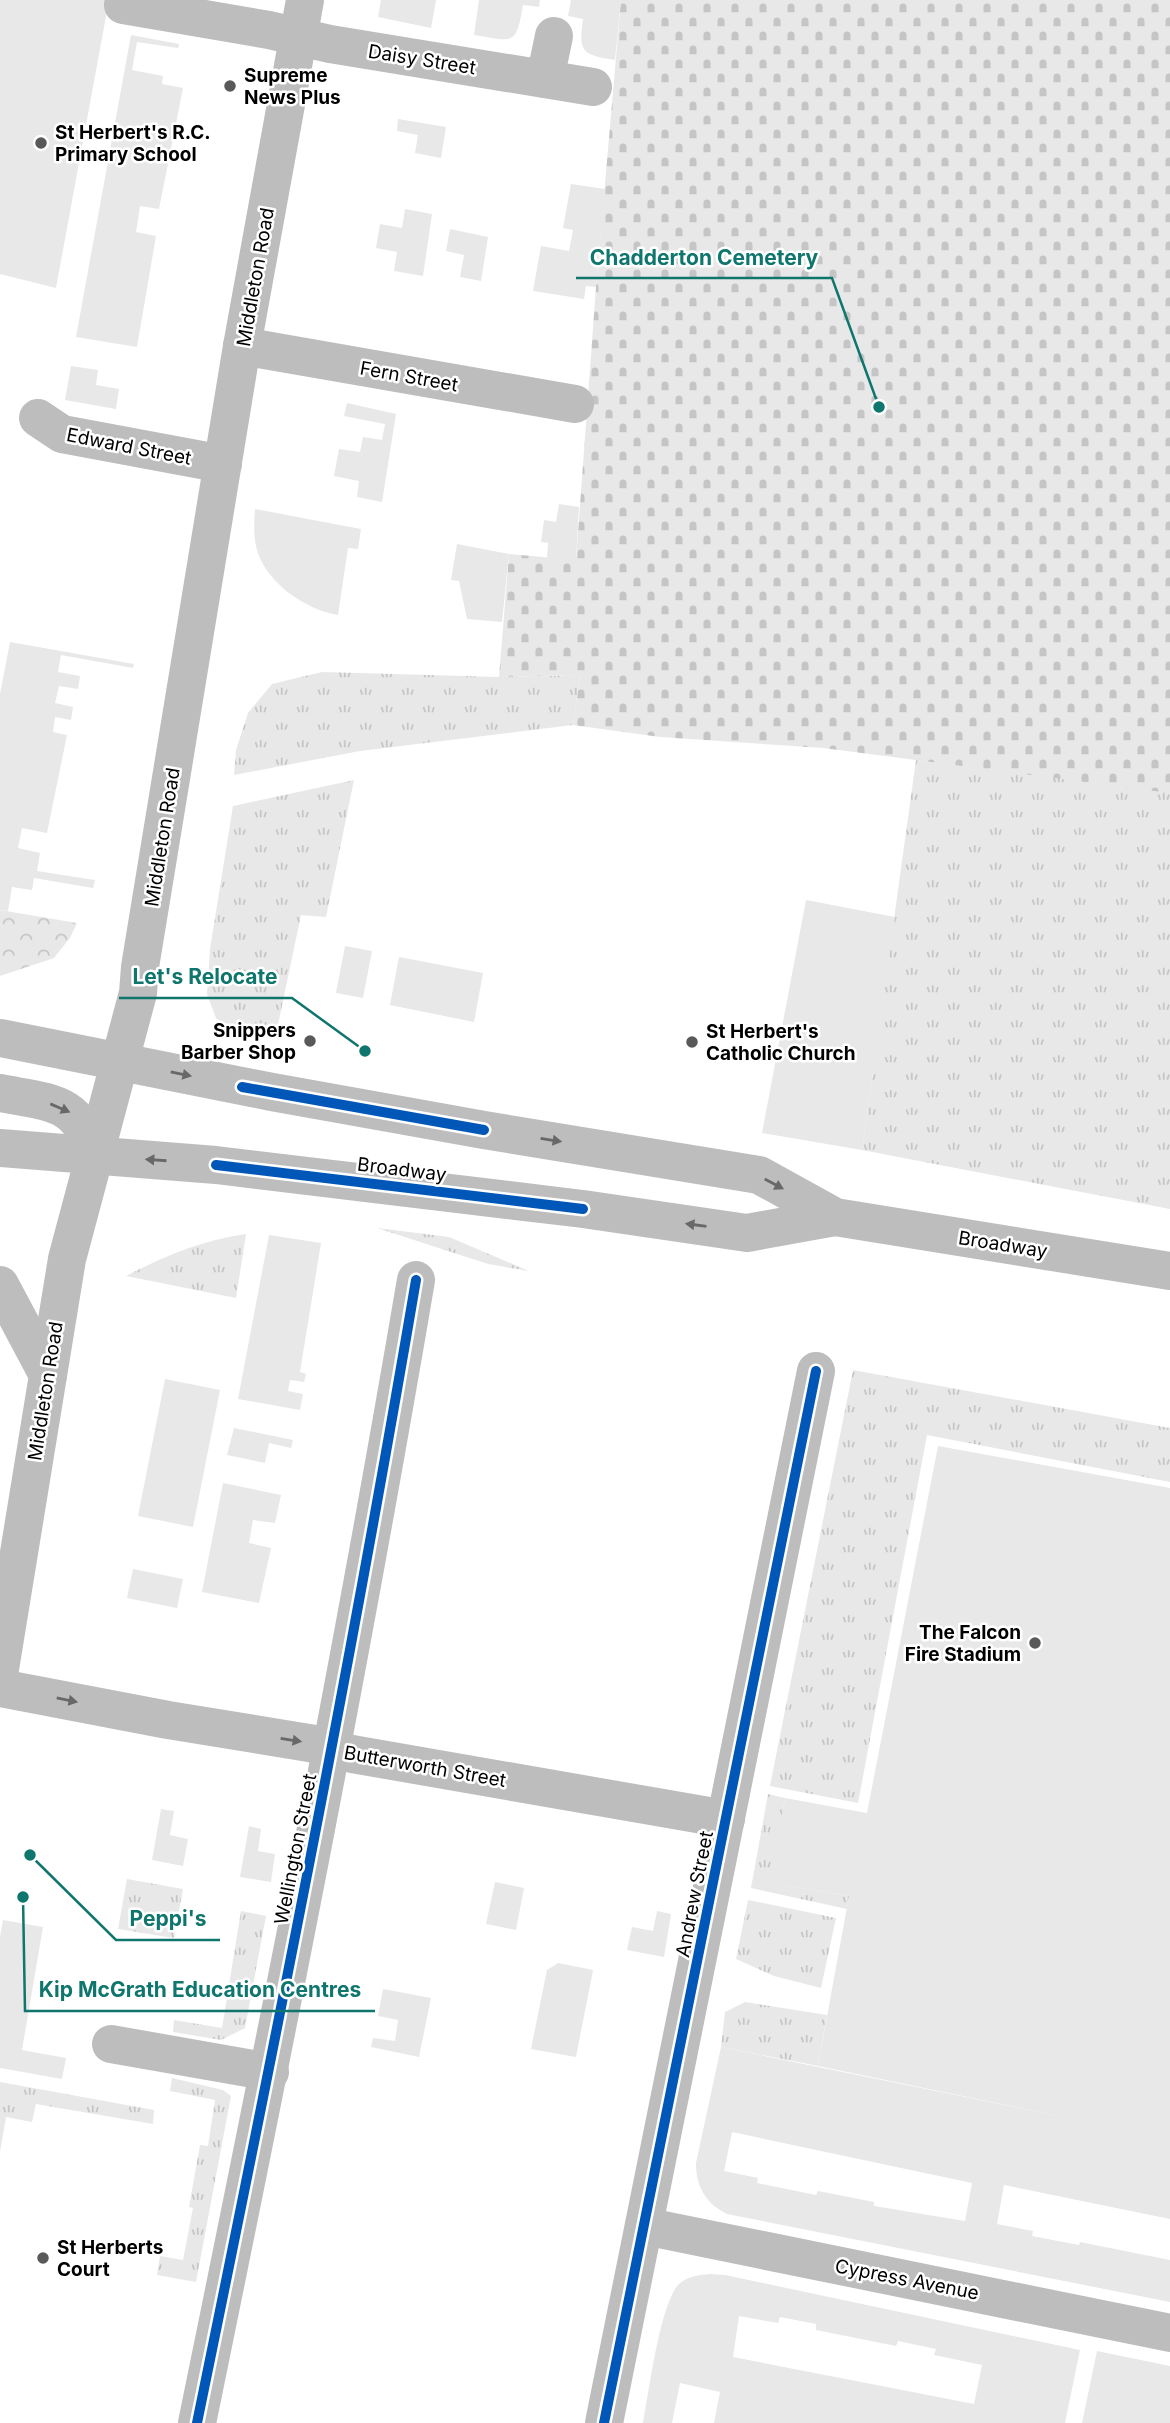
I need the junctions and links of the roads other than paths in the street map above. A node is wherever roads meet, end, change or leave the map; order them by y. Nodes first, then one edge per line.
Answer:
1 (305, 0) edge
2 (122, 5) dead end
3 (554, 36) dead end
4 (299, 37) junction
5 (545, 79) junction
6 (593, 87) dead end
7 (243, 346) junction
8 (575, 404) dead end
9 (38, 418) dead end
10 (223, 464) junction
11 (0, 1038) edge
12 (120, 1061) junction
13 (0, 1093) edge
14 (0, 1149) edge
15 (95, 1156) junction
16 (835, 1217) junction
17 (1170, 1272) edge
18 (416, 1280) dead end
19 (0, 1285) edge
20 (816, 1371) dead end
21 (48, 1375) junction
22 (0, 1669) edge
23 (0, 1688) edge
24 (332, 1750) junction
25 (726, 1819) junction
26 (111, 2044) dead end
27 (270, 2072) junction
28 (644, 2226) junction
29 (1170, 2333) edge
30 (197, 2423) edge
31 (604, 2423) edge

1 - 4 main road, Middleton Road
2 - 4 main road, Daisy Street
3 - 5 main road
4 - 5 main road, Daisy Street
4 - 7 main road, Middleton Road
5 - 6 main road, Daisy Street
7 - 8 main road, Fern Street
7 - 10 main road, Middleton Road
9 - 10 main road, Edward Street
10 - 12 main road, Middleton Road
11 - 12 main road, Broadway
12 - 15 main road, Middleton Road
12 -> 16 main road, Broadway
13 -> 15 main road
14 - 15 main road, Broadway
16 -> 15 main road, Broadway
15 - 21 main road, Middleton Road
16 - 17 main road, Broadway
18 - 24 main road, Wellington Street
19 - 21 main road
20 - 25 main road, Andrew Street
21 - 22 main road, Middleton Road
23 -> 24 main road, Butterworth Street
24 - 25 main road, Butterworth Street
24 - 27 main road, Wellington Street
25 - 28 main road, Andrew Street
26 - 27 main road
27 - 30 main road, Wellington Street
28 - 29 main road, Cypress Avenue
28 - 31 main road, Andrew Street

